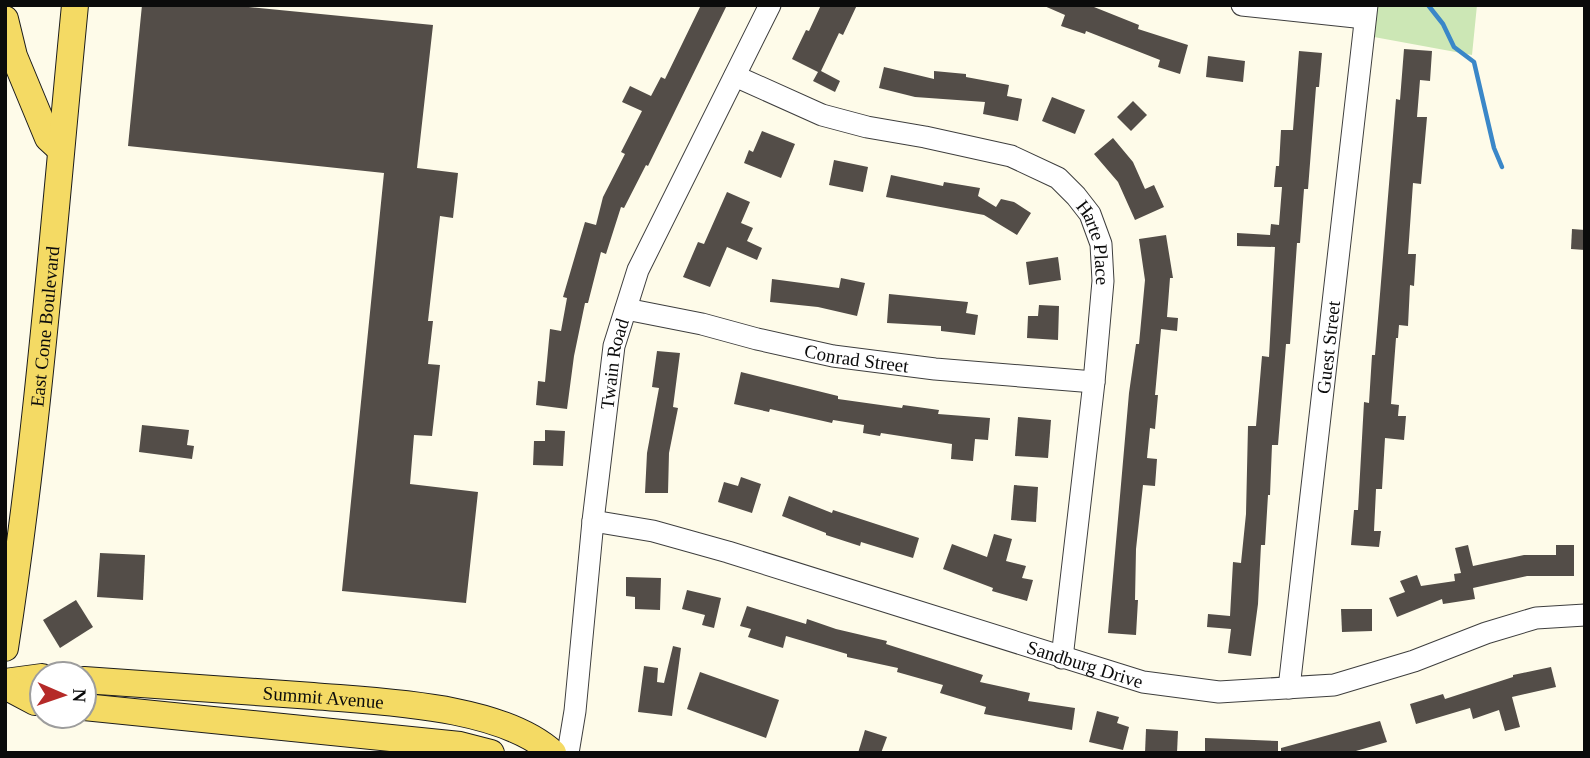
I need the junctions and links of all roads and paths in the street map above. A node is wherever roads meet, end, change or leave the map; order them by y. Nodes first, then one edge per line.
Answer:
1 (75, 5) edge
2 (770, 5) edge
3 (1242, 5) edge
4 (1366, 12) edge
5 (5, 19) edge
6 (734, 76) junction
7 (61, 150) junction
8 (626, 309) junction
9 (1094, 382) junction
10 (593, 522) junction
11 (1585, 615) edge
12 (5, 648) edge
13 (1062, 658) junction
14 (28, 680) edge
15 (98, 681) edge
16 (5, 684) edge
17 (1289, 688) junction
18 (28, 698) edge
19 (98, 708) edge
20 (491, 753) edge
21 (553, 753) edge
22 (568, 753) edge

1 - 7 main road, East Cone Boulevard
2 - 6 street, Twain Road
3 - 4 street
4 - 17 street, Guest Street
5 - 7 main road
6 - 8 street, Twain Road
6 - 9 street, Harte Place
7 - 12 main road, East Cone Boulevard
8 - 9 street, Conrad Street
8 - 10 street, Twain Road
9 - 13 street, Harte Place
10 - 13 street, Sandburg Drive
10 - 22 street, Twain Road
11 - 17 street, Sandburg Drive
13 - 17 street, Sandburg Drive
14 - 16 main road
15 - 21 main road, Summit Avenue
16 - 18 main road
19 - 20 main road, Summit Avenue

